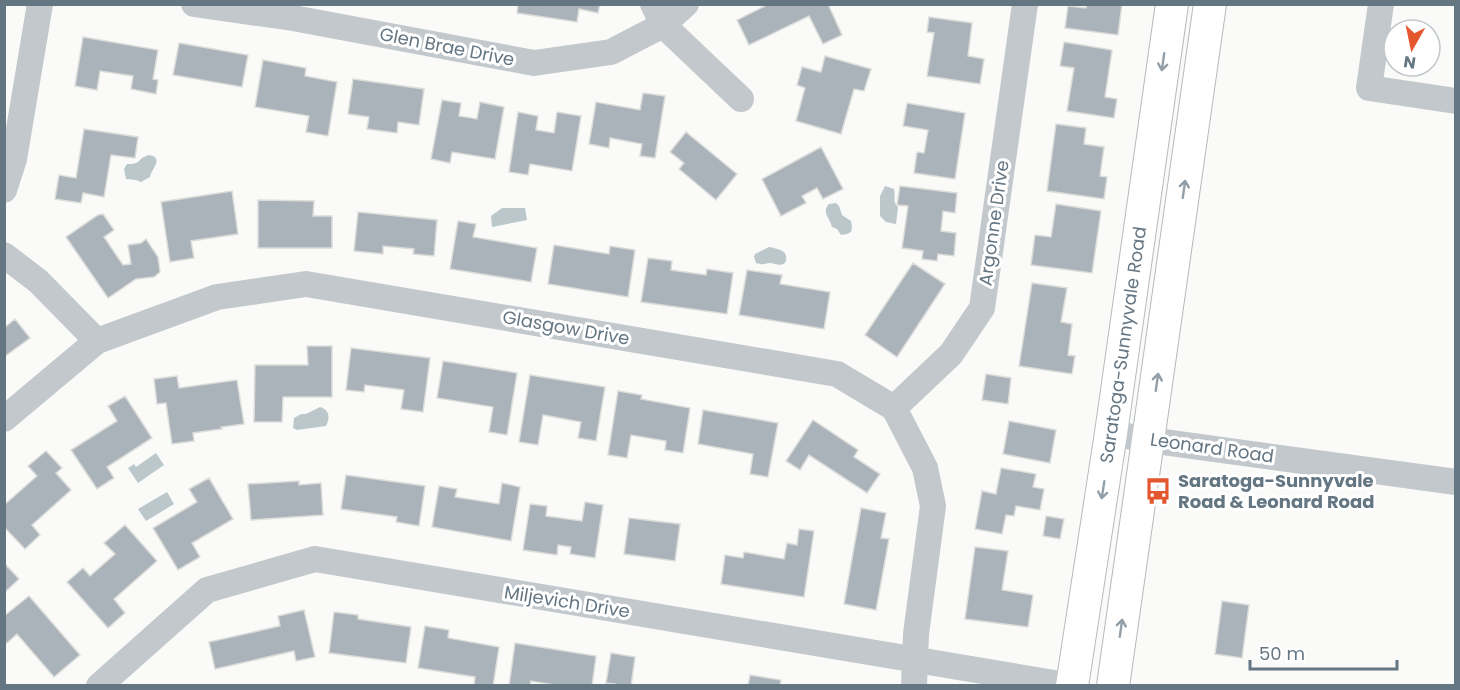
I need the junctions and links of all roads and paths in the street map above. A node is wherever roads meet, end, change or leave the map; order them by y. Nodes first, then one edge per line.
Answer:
1 (40, 4) edge
2 (194, 4) edge
3 (686, 4) edge
4 (1025, 4) edge
5 (1172, 4) edge
6 (1210, 4) edge
7 (1381, 4) edge
8 (294, 11) edge
9 (658, 15) edge
10 (741, 99) dead end
11 (1455, 101) edge
12 (4, 190) edge
13 (4, 255) edge
14 (97, 341) junction
15 (894, 408) junction
16 (4, 419) edge
17 (1111, 432) junction
18 (1149, 440) junction
19 (1455, 482) edge
20 (916, 660) junction
21 (99, 686) edge
22 (914, 686) edge
23 (1072, 686) edge
24 (1113, 686) edge

1 - 12 street
2 - 8 street, Glen Brae Drive
3 - 9 street, Glen Brae Drive
4 - 15 street, Argonne Drive
5 -> 17 main road, Saratoga-Sunnyvale Road
18 -> 6 main road
7 - 11 street
8 - 9 street, Glen Brae Drive
9 - 10 street
13 - 14 street
14 - 15 street, Glasgow Drive
14 - 16 street, Glasgow Drive
15 - 20 street
17 - 18 street, Leonard Road
17 -> 23 main road, Saratoga-Sunnyvale Road
18 - 19 street, Leonard Road
24 -> 18 main road
20 - 21 street, Miljevich Drive
20 - 22 street
20 - 23 street, Miljevich Drive

